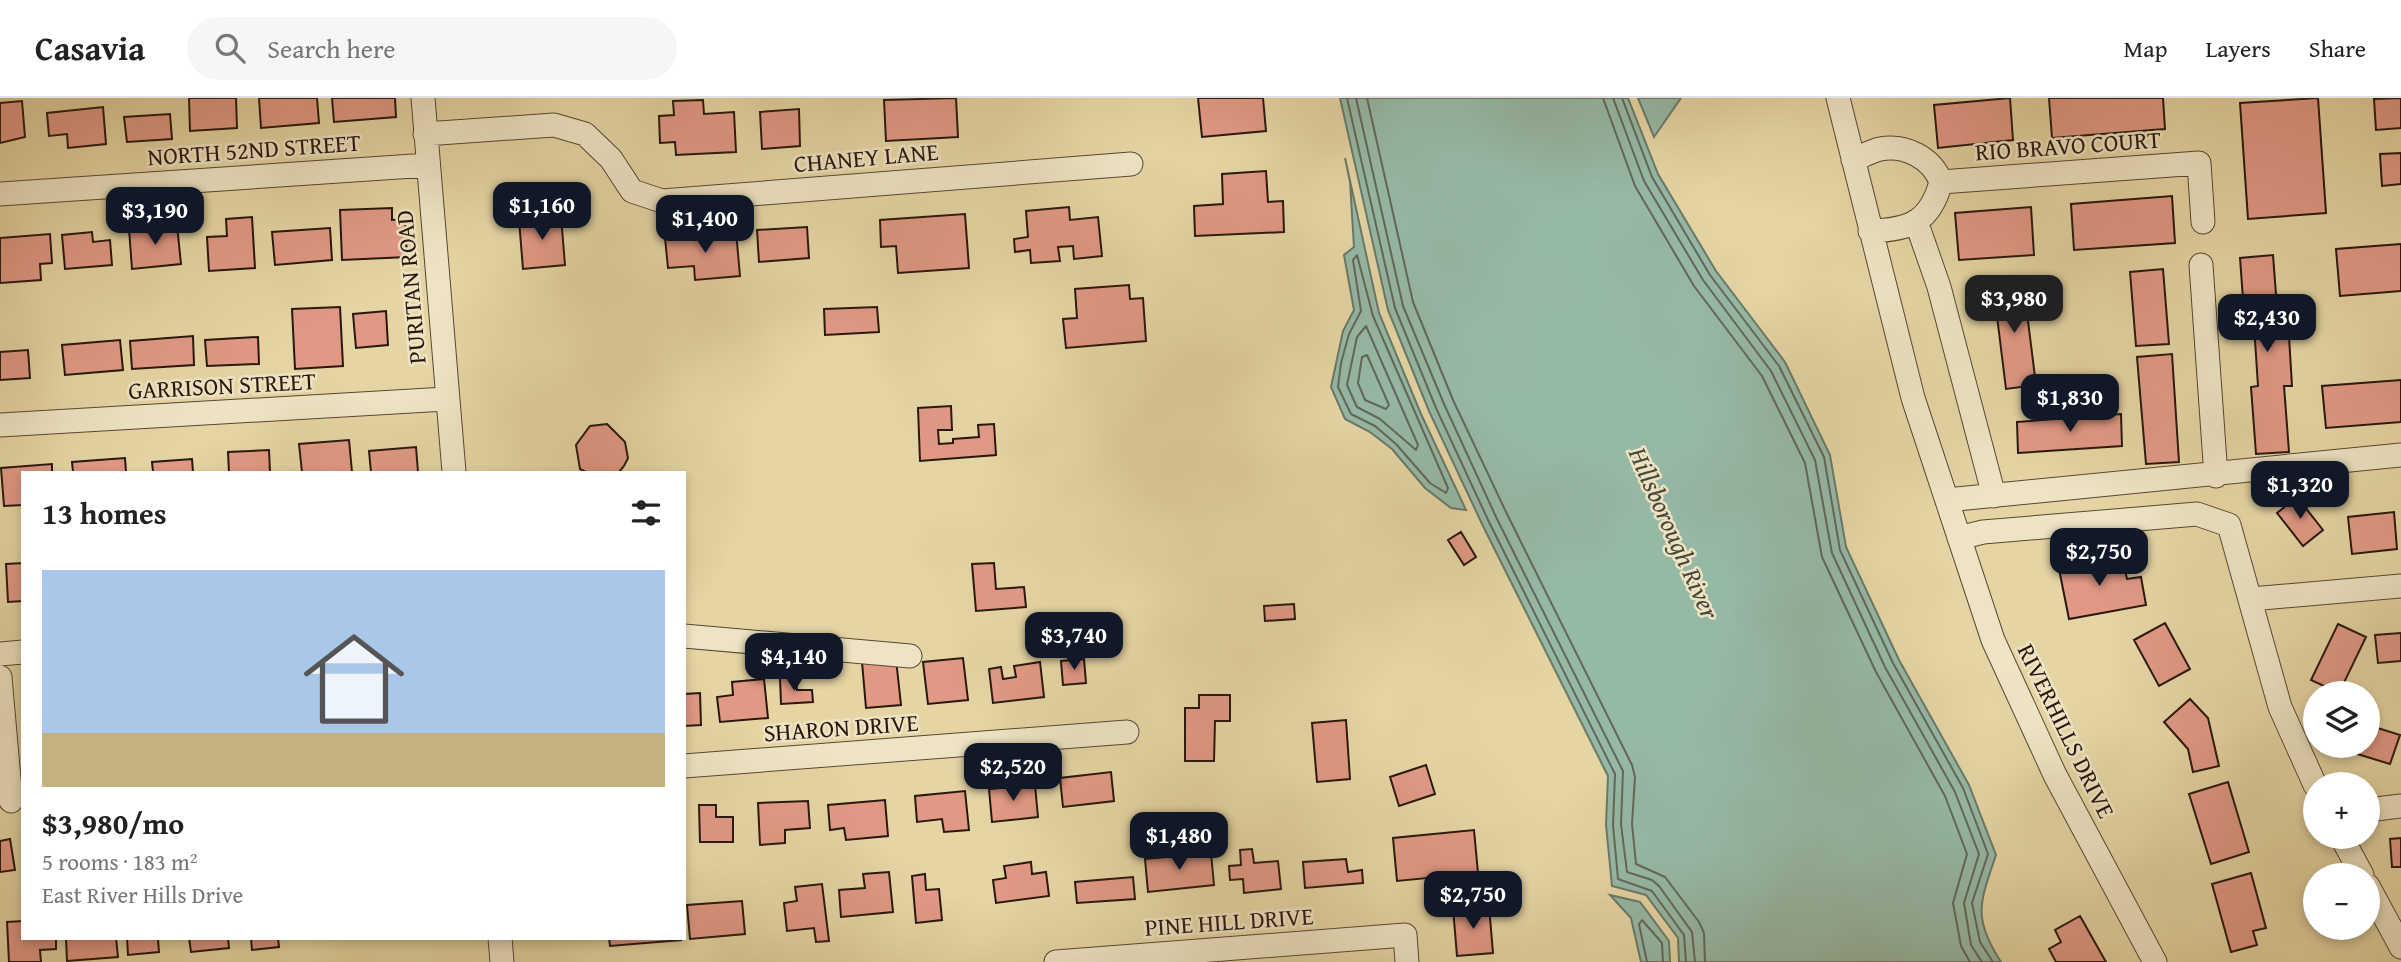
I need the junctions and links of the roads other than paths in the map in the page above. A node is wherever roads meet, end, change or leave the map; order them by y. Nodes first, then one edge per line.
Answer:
1 (423, 98) edge
2 (1838, 98) edge
3 (425, 134) junction
4 (1853, 160) junction
5 (1131, 164) dead end
6 (428, 165) junction
7 (1941, 182) junction
8 (0, 194) edge
9 (1916, 221) junction
10 (2203, 222) dead end
11 (1870, 231) junction
12 (2200, 265) dead end
13 (446, 399) junction
14 (0, 425) edge
15 (2401, 455) edge
16 (454, 471) edge
17 (2216, 476) junction
18 (1994, 496) junction
19 (1949, 507) junction
20 (1959, 538) junction
21 (2401, 586) edge
22 (2251, 599) junction
23 (686, 636) edge
24 (21, 652) edge
25 (0, 654) edge
26 (910, 656) dead end
27 (0, 677) edge
28 (1128, 732) dead end
29 (686, 766) edge
30 (2309, 772) edge
31 (11, 801) dead end
32 (2401, 806) edge
33 (2380, 809) edge
34 (2380, 908) edge
35 (500, 940) edge
36 (2401, 947) edge
37 (502, 962) edge
38 (1056, 962) edge
39 (1407, 962) edge
40 (2154, 962) edge

1 - 3 street, PURITAN ROAD
2 - 4 street
3 - 5 street, CHANEY LANE
3 - 6 street, PURITAN ROAD
4 - 7 street
4 - 11 street
6 - 8 street, NORTH 52ND STREET
6 - 13 street, PURITAN ROAD
7 - 9 street
7 - 10 street, RIO BRAVO COURT
9 - 11 street
9 - 18 street
11 - 19 street, RIVERHILLS DRIVE
12 - 17 street
13 - 14 street, GARRISON STREET
13 - 16 street, PURITAN ROAD
15 - 17 street
17 - 18 street
18 - 19 street
19 - 20 street, RIVERHILLS DRIVE
20 - 22 street
20 - 40 street, RIVERHILLS DRIVE
21 - 22 street
22 - 30 street
23 - 26 street
24 - 25 street
27 - 31 street
28 - 29 street, SHARON DRIVE
32 - 33 street
34 - 36 street
35 - 37 street
38 - 39 street, PINE HILL DRIVE

